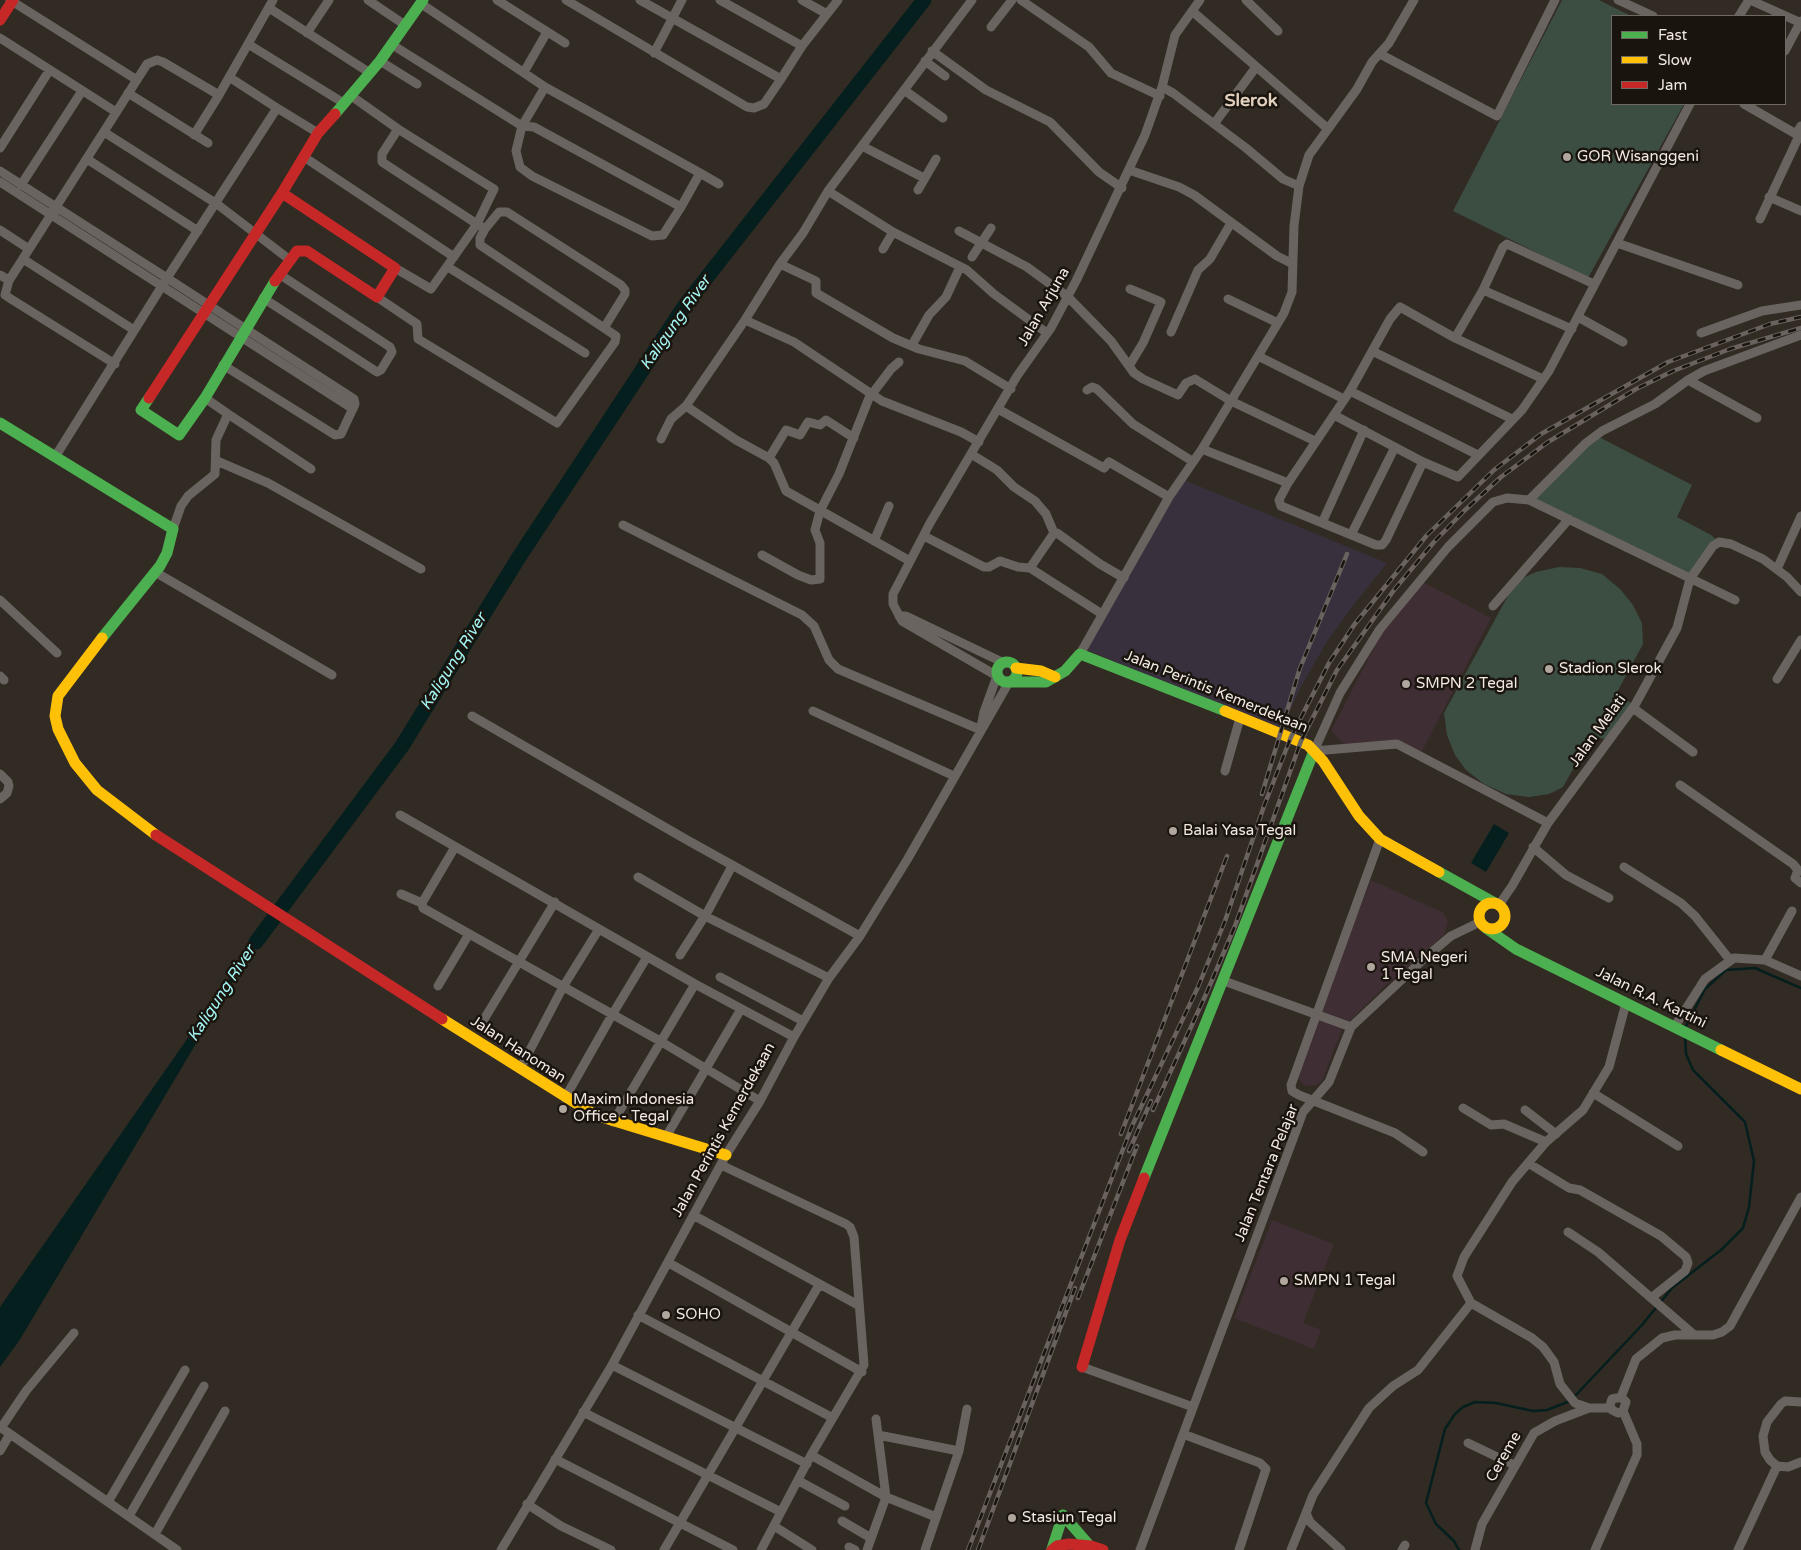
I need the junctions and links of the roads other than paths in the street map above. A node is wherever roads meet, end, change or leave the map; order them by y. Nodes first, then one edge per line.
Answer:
1 (12, 0) edge
2 (329, 0) edge
3 (368, 0) edge
4 (498, 0) edge
5 (566, 0) edge
6 (640, 0) edge
7 (682, 0) edge
8 (720, 0) edge
9 (802, 0) edge
10 (838, 0) edge
11 (972, 0) edge
12 (1012, 0) edge
13 (1021, 0) edge
14 (1200, 0) edge
15 (1246, 0) edge
16 (1414, 0) edge
17 (1555, 0) edge
18 (1618, 0) edge
19 (1750, 0) edge
20 (421, 2) edge
21 (271, 4) edge
22 (580, 4) edge
23 (1192, 11) junction
24 (827, 14) junction
25 (1651, 15) edge
26 (1740, 15) edge
27 (1785, 15) edge
28 (1786, 16) edge
29 (672, 19) junction
30 (0, 20) edge
31 (1801, 22) edge
32 (405, 25) junction
33 (991, 27) dead end
34 (1278, 30) dead end
35 (548, 32) junction
36 (307, 33) junction
37 (0, 38) edge
38 (566, 43) dead end
39 (248, 44) junction
40 (391, 44) junction
41 (802, 46) junction
42 (1786, 49) edge
43 (932, 51) junction
44 (654, 53) junction
45 (1380, 54) junction
46 (380, 61) junction
47 (925, 61) junction
48 (1256, 67) junction
49 (49, 71) junction
50 (524, 72) junction
51 (370, 73) junction
52 (945, 76) dead end
53 (229, 77) junction
54 (781, 79) junction
55 (137, 80) junction
56 (417, 84) dead end
57 (545, 87) junction
58 (904, 90) junction
59 (82, 91) junction
60 (1161, 92) junction
61 (128, 93) junction
62 (219, 95) junction
63 (346, 99) junction
64 (1689, 105) edge
65 (1755, 106) edge
66 (277, 108) junction
67 (116, 112) junction
68 (942, 118) dead end
69 (1214, 124) junction
70 (522, 126) junction
71 (1327, 128) junction
72 (398, 129) junction
73 (104, 132) junction
74 (318, 133) junction
75 (1799, 133) edge
76 (194, 135) junction
77 (208, 144) dead end
78 (862, 146) junction
79 (0, 148) edge
80 (304, 157) junction
81 (87, 159) junction
82 (936, 159) dead end
83 (0, 170) edge
84 (1129, 170) junction
85 (700, 173) junction
86 (924, 178) junction
87 (0, 182) edge
88 (22, 184) junction
89 (719, 184) dead end
90 (1299, 186) junction
91 (1122, 188) junction
92 (828, 190) junction
93 (918, 190) dead end
94 (282, 193) junction
95 (1769, 197) junction
96 (217, 204) junction
97 (681, 207) junction
98 (55, 211) junction
99 (1801, 211) edge
100 (1760, 219) dead end
101 (1231, 223) junction
102 (481, 227) junction
103 (992, 228) dead end
104 (0, 230) edge
105 (198, 231) junction
106 (959, 231) dead end
107 (893, 232) junction
108 (255, 234) junction
109 (981, 242) junction
110 (1617, 243) junction
111 (29, 249) junction
112 (883, 249) dead end
113 (133, 255) junction
114 (454, 257) junction
115 (972, 257) dead end
116 (23, 259) junction
117 (290, 260) junction
118 (128, 264) junction
119 (780, 264) junction
120 (1293, 264) junction
121 (448, 267) junction
122 (960, 267) junction
123 (395, 268) junction
124 (279, 274) junction
125 (0, 275) edge
126 (167, 278) junction
127 (9, 280) junction
128 (1594, 284) junction
129 (1738, 285) dead end
130 (162, 287) junction
131 (1130, 289) dead end
132 (1483, 290) junction
133 (376, 297) junction
134 (1068, 297) junction
135 (262, 298) junction
136 (1228, 299) dead end
137 (1801, 305) edge
138 (207, 311) junction
139 (1578, 317) junction
140 (745, 320) junction
141 (1278, 323) junction
142 (604, 328) junction
143 (134, 330) junction
144 (1572, 330) junction
145 (1047, 332) junction
146 (1171, 332) dead end
147 (1701, 333) dead end
148 (242, 334) junction
149 (1801, 335) edge
150 (1455, 338) junction
151 (1623, 342) dead end
152 (912, 346) junction
153 (1372, 351) junction
154 (585, 353) dead end
155 (1258, 356) junction
156 (899, 362) dead end
157 (115, 364) junction
158 (223, 365) junction
159 (1129, 366) junction
160 (1543, 379) junction
161 (1688, 380) junction
162 (1011, 389) junction
163 (1087, 390) dead end
164 (1350, 391) junction
165 (872, 394) junction
166 (205, 398) junction
167 (1344, 399) junction
168 (1231, 401) junction
169 (686, 406) junction
170 (998, 409) junction
171 (228, 414) junction
172 (1334, 414) junction
173 (1757, 418) dead end
174 (1512, 419) junction
175 (0, 423) edge
176 (1364, 430) junction
177 (854, 438) junction
178 (661, 439) dead end
179 (1315, 441) junction
180 (979, 442) junction
181 (1395, 447) junction
182 (1202, 449) junction
183 (971, 454) junction
184 (55, 456) junction
185 (1478, 456) junction
186 (769, 458) junction
187 (217, 461) junction
188 (1192, 461) junction
189 (1423, 462) junction
190 (311, 469) dead end
191 (1288, 483) junction
192 (1169, 497) junction
193 (1529, 500) junction
194 (889, 506) dead end
195 (820, 511) junction
196 (1801, 516) edge
197 (1569, 519) junction
198 (1322, 523) junction
199 (623, 525) dead end
200 (173, 529) junction
201 (1054, 533) junction
202 (1351, 535) junction
203 (924, 536) junction
204 (874, 541) junction
205 (762, 555) dead end
206 (910, 561) junction
207 (421, 568) dead end
208 (1030, 568) junction
209 (1777, 569) junction
210 (155, 572) junction
211 (1124, 578) junction
212 (1690, 579) junction
213 (1801, 592) edge
214 (0, 600) edge
215 (1735, 600) dead end
216 (1493, 606) dead end
217 (1102, 614) junction
218 (900, 616) junction
219 (1801, 640) edge
220 (56, 653) dead end
221 (1080, 654) junction
222 (1004, 663) junction
223 (1016, 668) junction
224 (332, 675) dead end
225 (998, 676) junction
226 (1055, 677) junction
227 (1777, 679) dead end
228 (1009, 682) junction
229 (1633, 708) junction
230 (813, 711) dead end
231 (472, 716) dead end
232 (1240, 718) junction
233 (981, 730) junction
234 (1314, 751) junction
235 (1693, 752) dead end
236 (1225, 770) dead end
237 (0, 774) edge
238 (954, 776) junction
239 (1680, 785) dead end
240 (0, 799) edge
241 (400, 815) dead end
242 (1548, 823) junction
243 (1380, 839) junction
244 (455, 847) junction
245 (1533, 848) junction
246 (732, 866) junction
247 (1624, 867) dead end
248 (638, 877) dead end
249 (1801, 882) edge
250 (1464, 884) junction
251 (401, 894) dead end
252 (1609, 898) dead end
253 (555, 902) junction
254 (422, 903) junction
255 (1497, 904) junction
256 (1792, 911) dead end
257 (705, 916) junction
258 (1504, 920) junction
259 (1482, 923) junction
260 (599, 929) junction
261 (469, 934) junction
262 (860, 936) junction
263 (1516, 948) junction
264 (680, 955) dead end
265 (647, 957) junction
266 (1730, 960) junction
267 (1765, 960) junction
268 (519, 962) junction
269 (1801, 976) edge
270 (720, 977) dead end
271 (829, 978) junction
272 (1224, 981) junction
273 (695, 984) junction
274 (438, 986) dead end
275 (563, 987) junction
276 (1626, 1003) junction
277 (741, 1009) junction
278 (1316, 1013) junction
279 (612, 1015) junction
280 (483, 1021) dead end
281 (803, 1021) junction
282 (1676, 1027) junction
283 (1351, 1028) junction
284 (794, 1037) junction
285 (660, 1041) junction
286 (520, 1069) junction
287 (705, 1069) junction
288 (1801, 1088) edge
289 (1593, 1093) junction
290 (566, 1098) junction
291 (1312, 1100) junction
292 (760, 1101) junction
293 (1464, 1108) dead end
294 (1525, 1110) dead end
295 (613, 1122) junction
296 (1556, 1134) junction
297 (667, 1135) junction
298 (1546, 1142) junction
299 (1678, 1146) dead end
300 (1423, 1152) dead end
301 (723, 1160) junction
302 (1528, 1163) junction
303 (1801, 1197) edge
304 (694, 1215) junction
305 (1568, 1232) dead end
306 (669, 1262) junction
307 (819, 1284) junction
308 (1654, 1300) junction
309 (1471, 1303) junction
310 (858, 1305) junction
311 (638, 1315) junction
312 (74, 1333) dead end
313 (790, 1333) junction
314 (1693, 1334) junction
315 (612, 1365) junction
316 (1082, 1367) joint
317 (185, 1370) dead end
318 (862, 1372) junction
319 (761, 1381) junction
320 (204, 1386) dead end
321 (1621, 1397) junction
322 (1801, 1402) edge
323 (1193, 1407) junction
324 (1589, 1408) junction
325 (1611, 1408) junction
326 (967, 1409) dead end
327 (225, 1411) dead end
328 (1624, 1411) junction
329 (583, 1412) junction
330 (833, 1418) junction
331 (876, 1419) dead end
332 (0, 1427) edge
333 (735, 1428) junction
334 (10, 1434) junction
335 (878, 1434) junction
336 (1183, 1434) junction
337 (1468, 1443) dead end
338 (0, 1451) edge
339 (959, 1451) junction
340 (811, 1455) junction
341 (555, 1459) junction
342 (1801, 1462) edge
343 (807, 1464) junction
344 (1514, 1465) junction
345 (1777, 1466) junction
346 (708, 1475) junction
347 (799, 1481) junction
348 (886, 1496) junction
349 (108, 1502) junction
350 (528, 1504) junction
351 (845, 1506) dead end
352 (781, 1512) junction
353 (1306, 1513) junction
354 (129, 1516) junction
355 (936, 1517) junction
356 (842, 1521) dead end
357 (680, 1523) junction
358 (774, 1526) junction
359 (155, 1534) junction
360 (871, 1538) junction
361 (165, 1546) edge
362 (1091, 1546) junction
363 (178, 1550) edge
364 (501, 1550) edge
365 (611, 1550) edge
366 (664, 1550) edge
367 (733, 1550) edge
368 (761, 1550) edge
369 (812, 1550) edge
370 (867, 1550) edge
371 (925, 1550) edge
372 (1052, 1550) edge
373 (1103, 1550) edge
374 (1140, 1550) edge
375 (1239, 1550) edge
376 (1291, 1550) edge
377 (1341, 1550) edge
378 (1475, 1550) edge
379 (1595, 1550) edge
380 (1738, 1550) edge

1 - 30 street
1 - 55 street
2 - 36 street
3 - 32 street
4 - 35 street
5 - 22 street
6 - 29 street
7 - 29 street
8 - 41 street
9 - 24 street
10 - 24 street
11 - 43 street
12 - 33 street
13 - 60 street
14 - 23 street, Jalan Arjuna
15 - 34 street
16 - 45 street
17 - 45 street
18 - 25 street
19 - 26 street
19 - 27 street
20 - 32 street
20 - 50 street
21 - 36 street
21 - 39 street
22 - 44 street
23 - 48 street
23 - 60 street, Jalan Arjuna
24 - 41 street
28 - 31 street
29 - 44 street
29 - 54 street
31 - 42 street
32 - 40 street
35 - 38 street
35 - 50 street
36 - 51 street
37 - 49 street
39 - 53 street
39 - 63 street
40 - 46 street
40 - 70 street
41 - 54 street
43 - 47 street
43 - 91 street
44 - 54 street
45 - 71 street
46 - 51 street
46 - 56 street
47 - 52 street
47 - 58 street
48 - 69 street
48 - 71 street
49 - 59 street
49 - 79 street
50 - 57 street
51 - 63 street
53 - 62 street
53 - 66 street
55 - 61 street
55 - 62 street
57 - 70 street
57 - 85 street
58 - 68 street
58 - 78 street
59 - 67 street
59 - 88 street
60 - 69 street
60 - 84 street, Jalan Arjuna
61 - 67 street
61 - 76 street
62 - 76 street
63 - 72 street
63 - 74 street
64 - 110 street
65 - 75 street
66 - 74 street
66 - 96 street
67 - 73 street
69 - 90 street
70 - 97 street
70 - 97 street
71 - 90 street
72 - 102 street
72 - 102 street
73 - 81 street
73 - 96 street
74 - 80 street
75 - 95 street
76 - 77 street
78 - 86 street
78 - 92 street
80 - 94 street
80 - 114 street
81 - 98 street
81 - 105 street
82 - 86 street
83 - 88 street
84 - 91 street, Jalan Arjuna
84 - 101 street
85 - 89 street
85 - 97 street
86 - 93 street
87 - 98 street
88 - 98 street
90 - 120 street
91 - 134 street, Jalan Arjuna
92 - 107 street
92 - 119 street
94 - 108 street
94 - 123 street
95 - 99 street
95 - 100 street
96 - 105 street
96 - 108 street
98 - 111 street
98 - 113 street
98 - 118 street
101 - 120 street
101 - 146 street
102 - 114 street
102 - 142 street
102 - 142 street
103 - 109 street
104 - 111 street
105 - 126 street
106 - 109 street
107 - 112 street
107 - 122 street
108 - 117 street
108 - 138 street
109 - 115 street
109 - 134 street
110 - 128 street
110 - 129 street
111 - 116 street
113 - 118 street
113 - 126 street
114 - 121 street
116 - 127 street
116 - 143 street
117 - 124 street
117 - 133 street
118 - 130 street
119 - 140 street
119 - 152 street
120 - 141 street
121 - 123 street
121 - 154 street
122 - 145 street
122 - 152 street
123 - 133 street
124 - 135 street
124 - 135 street
125 - 127 street
126 - 130 street
126 - 138 street
127 - 157 street
128 - 132 street
128 - 139 street
130 - 138 street
130 - 143 street
131 - 159 street
132 - 144 street
132 - 150 street
133 - 142 street
134 - 145 street, Jalan Arjuna
134 - 159 street
135 - 148 street
136 - 141 street
137 - 147 street
138 - 148 street
138 - 166 street
139 - 144 street
139 - 151 street
140 - 165 street
140 - 169 street
141 - 155 street
143 - 157 street
144 - 160 street
145 - 162 street, Jalan Arjuna
148 - 158 street
148 - 158 street
149 - 161 street
150 - 153 street
150 - 160 street
152 - 162 street
153 - 164 street
153 - 174 street
155 - 167 street
155 - 168 street
156 - 165 street
157 - 184 street
158 - 166 street
159 - 168 street
160 - 174 street
161 - 173 street
161 - 193 street
162 - 170 street, Jalan Arjuna
163 - 188 street
164 - 167 street
164 - 185 street
165 - 177 street
165 - 180 street
166 - 171 street
167 - 172 street
168 - 179 street
168 - 182 street
169 - 178 street
169 - 186 street
170 - 180 street, Jalan Arjuna
170 - 192 street
171 - 187 street
171 - 190 street
172 - 176 street
172 - 179 street
174 - 185 street
175 - 184 street
176 - 181 street
176 - 198 street
177 - 186 street
177 - 195 street
179 - 191 street
180 - 183 street, Jalan Arjuna
181 - 189 street
181 - 202 street
182 - 188 street
182 - 191 street
183 - 201 street
183 - 203 street, Jalan Arjuna
184 - 200 street
185 - 189 street
186 - 195 street
187 - 200 street
187 - 207 street
188 - 192 street
189 - 202 street
191 - 198 street
192 - 211 street
193 - 197 street
193 - 234 street
194 - 204 street
195 - 204 street
195 - 205 street
196 - 209 street
197 - 212 street
197 - 216 street
198 - 202 street
199 - 233 street
200 - 210 street, Jalan Hanoman
201 - 208 street
201 - 211 street
203 - 206 street, Jalan Arjuna
203 - 208 street
204 - 206 street
206 - 218 street, Jalan Arjuna
208 - 217 street
209 - 212 street, Jalan Melati
209 - 213 street
210 - 224 street
210 - 286 street, Jalan Hanoman
211 - 217 street
212 - 215 street
212 - 229 street, Jalan Melati
214 - 220 street
217 - 221 street
218 - 222 street
218 - 225 street
219 - 227 street
221 - 226 street
221 - 232 street, Jalan Perintis Kemerdekaan
222 - 223 street
222 - 225 street, Jalan Perintis Kemerdekaan
223 - 226 street
223 - 228 street, Jalan Perintis Kemerdekaan
225 - 228 street
225 - 233 street, Jalan Perintis Kemerdekaan
226 - 228 street
228 - 233 street, Jalan Perintis Kemerdekaan
229 - 235 street
229 - 242 street, Jalan Melati
230 - 238 street
231 - 246 street
232 - 234 street, Jalan Perintis Kemerdekaan
232 - 236 street
233 - 238 street, Jalan Perintis Kemerdekaan
234 - 242 street
234 - 243 street, Jalan Perintis Kemerdekaan
234 - 272 street
237 - 240 street
238 - 262 street, Jalan Perintis Kemerdekaan
239 - 249 street
241 - 244 street
242 - 245 street, Jalan Melati
243 - 250 street, Jalan Perintis Kemerdekaan
243 - 278 street
244 - 253 street
244 - 254 street
245 - 252 street
245 - 255 street, Jalan Melati
246 - 257 street
246 - 262 street
247 - 266 street
248 - 257 street
250 - 255 street, Jalan Perintis Kemerdekaan
250 - 259 street
251 - 254 street
253 - 260 street
253 - 268 street
254 - 261 street
255 - 258 street
255 - 259 street
256 - 267 street
257 - 264 street
257 - 271 street
258 - 259 street
258 - 263 street
259 - 263 street, Jalan R.A. Kartini
259 - 283 street, Jalan Tentara Pelajar
260 - 265 street
260 - 275 street
261 - 268 street
261 - 274 street
262 - 271 street, Jalan Perintis Kemerdekaan
263 - 276 street, Jalan R.A. Kartini
265 - 273 street
265 - 279 street
266 - 267 street
266 - 282 street
267 - 269 street
268 - 275 street
268 - 280 street
270 - 281 street
271 - 281 street, Jalan Perintis Kemerdekaan
272 - 278 street
272 - 316 street
273 - 277 street
273 - 285 street
275 - 279 street
275 - 286 street
276 - 282 street, Jalan R.A. Kartini
276 - 289 street
277 - 284 street
277 - 287 street
278 - 283 street
278 - 291 street
279 - 285 street
279 - 290 street
281 - 284 street, Jalan Perintis Kemerdekaan
282 - 288 street, Jalan R.A. Kartini
283 - 291 street, Jalan Tentara Pelajar
284 - 292 street, Jalan Perintis Kemerdekaan
285 - 287 street
285 - 295 street
286 - 290 street, Jalan Hanoman
287 - 292 street
287 - 297 street
289 - 296 street
289 - 299 street
290 - 295 street, Jalan Hanoman
291 - 300 street
291 - 323 street, Jalan Tentara Pelajar
292 - 301 street, Jalan Perintis Kemerdekaan
293 - 298 street
294 - 296 street
295 - 297 street, Jalan Hanoman
296 - 298 street
297 - 301 street, Jalan Hanoman
298 - 302 street
301 - 304 street, Jalan Perintis Kemerdekaan
301 - 310 street
302 - 308 street
302 - 309 street
303 - 314 street
304 - 306 street, Jalan Perintis Kemerdekaan
304 - 307 street
305 - 308 street
306 - 311 street, Jalan Perintis Kemerdekaan
306 - 313 street
307 - 310 street
307 - 313 street
308 - 314 street
309 - 324 street
309 - 353 street
310 - 318 street
311 - 315 street, Jalan Perintis Kemerdekaan
311 - 319 street
312 - 332 street
313 - 318 street
313 - 319 street
314 - 321 street
315 - 329 street, Jalan Perintis Kemerdekaan
315 - 333 street
316 - 323 street
317 - 349 street
318 - 330 street
319 - 330 street
319 - 333 street
320 - 354 street
321 - 325 street
321 - 328 street
322 - 345 street
323 - 336 street, Jalan Tentara Pelajar
324 - 325 street
324 - 344 street, Cereme
325 - 328 street
326 - 339 street
327 - 359 street
328 - 379 street
329 - 341 street, Jalan Perintis Kemerdekaan
329 - 346 street
330 - 340 street
331 - 335 street
332 - 334 street
333 - 343 street
333 - 346 street
334 - 338 street
334 - 349 street
335 - 339 street
335 - 348 street
336 - 374 street, Jalan Tentara Pelajar
336 - 375 street
337 - 344 street
339 - 355 street
340 - 343 street
340 - 348 street
341 - 350 street, Jalan Perintis Kemerdekaan
341 - 357 street
342 - 345 street
343 - 347 street
344 - 378 street, Cereme
345 - 380 street
346 - 352 street
346 - 357 street
347 - 351 street
347 - 352 street
348 - 355 street
348 - 360 street
349 - 354 street
350 - 364 street, Jalan Perintis Kemerdekaan
350 - 365 street
352 - 358 street
353 - 376 street
353 - 377 street
354 - 359 street
355 - 371 street
356 - 360 street
357 - 366 street
357 - 367 street
358 - 368 street
358 - 369 street
359 - 361 street
360 - 370 street
361 - 363 street
362 - 372 street
362 - 372 street
362 - 373 street

